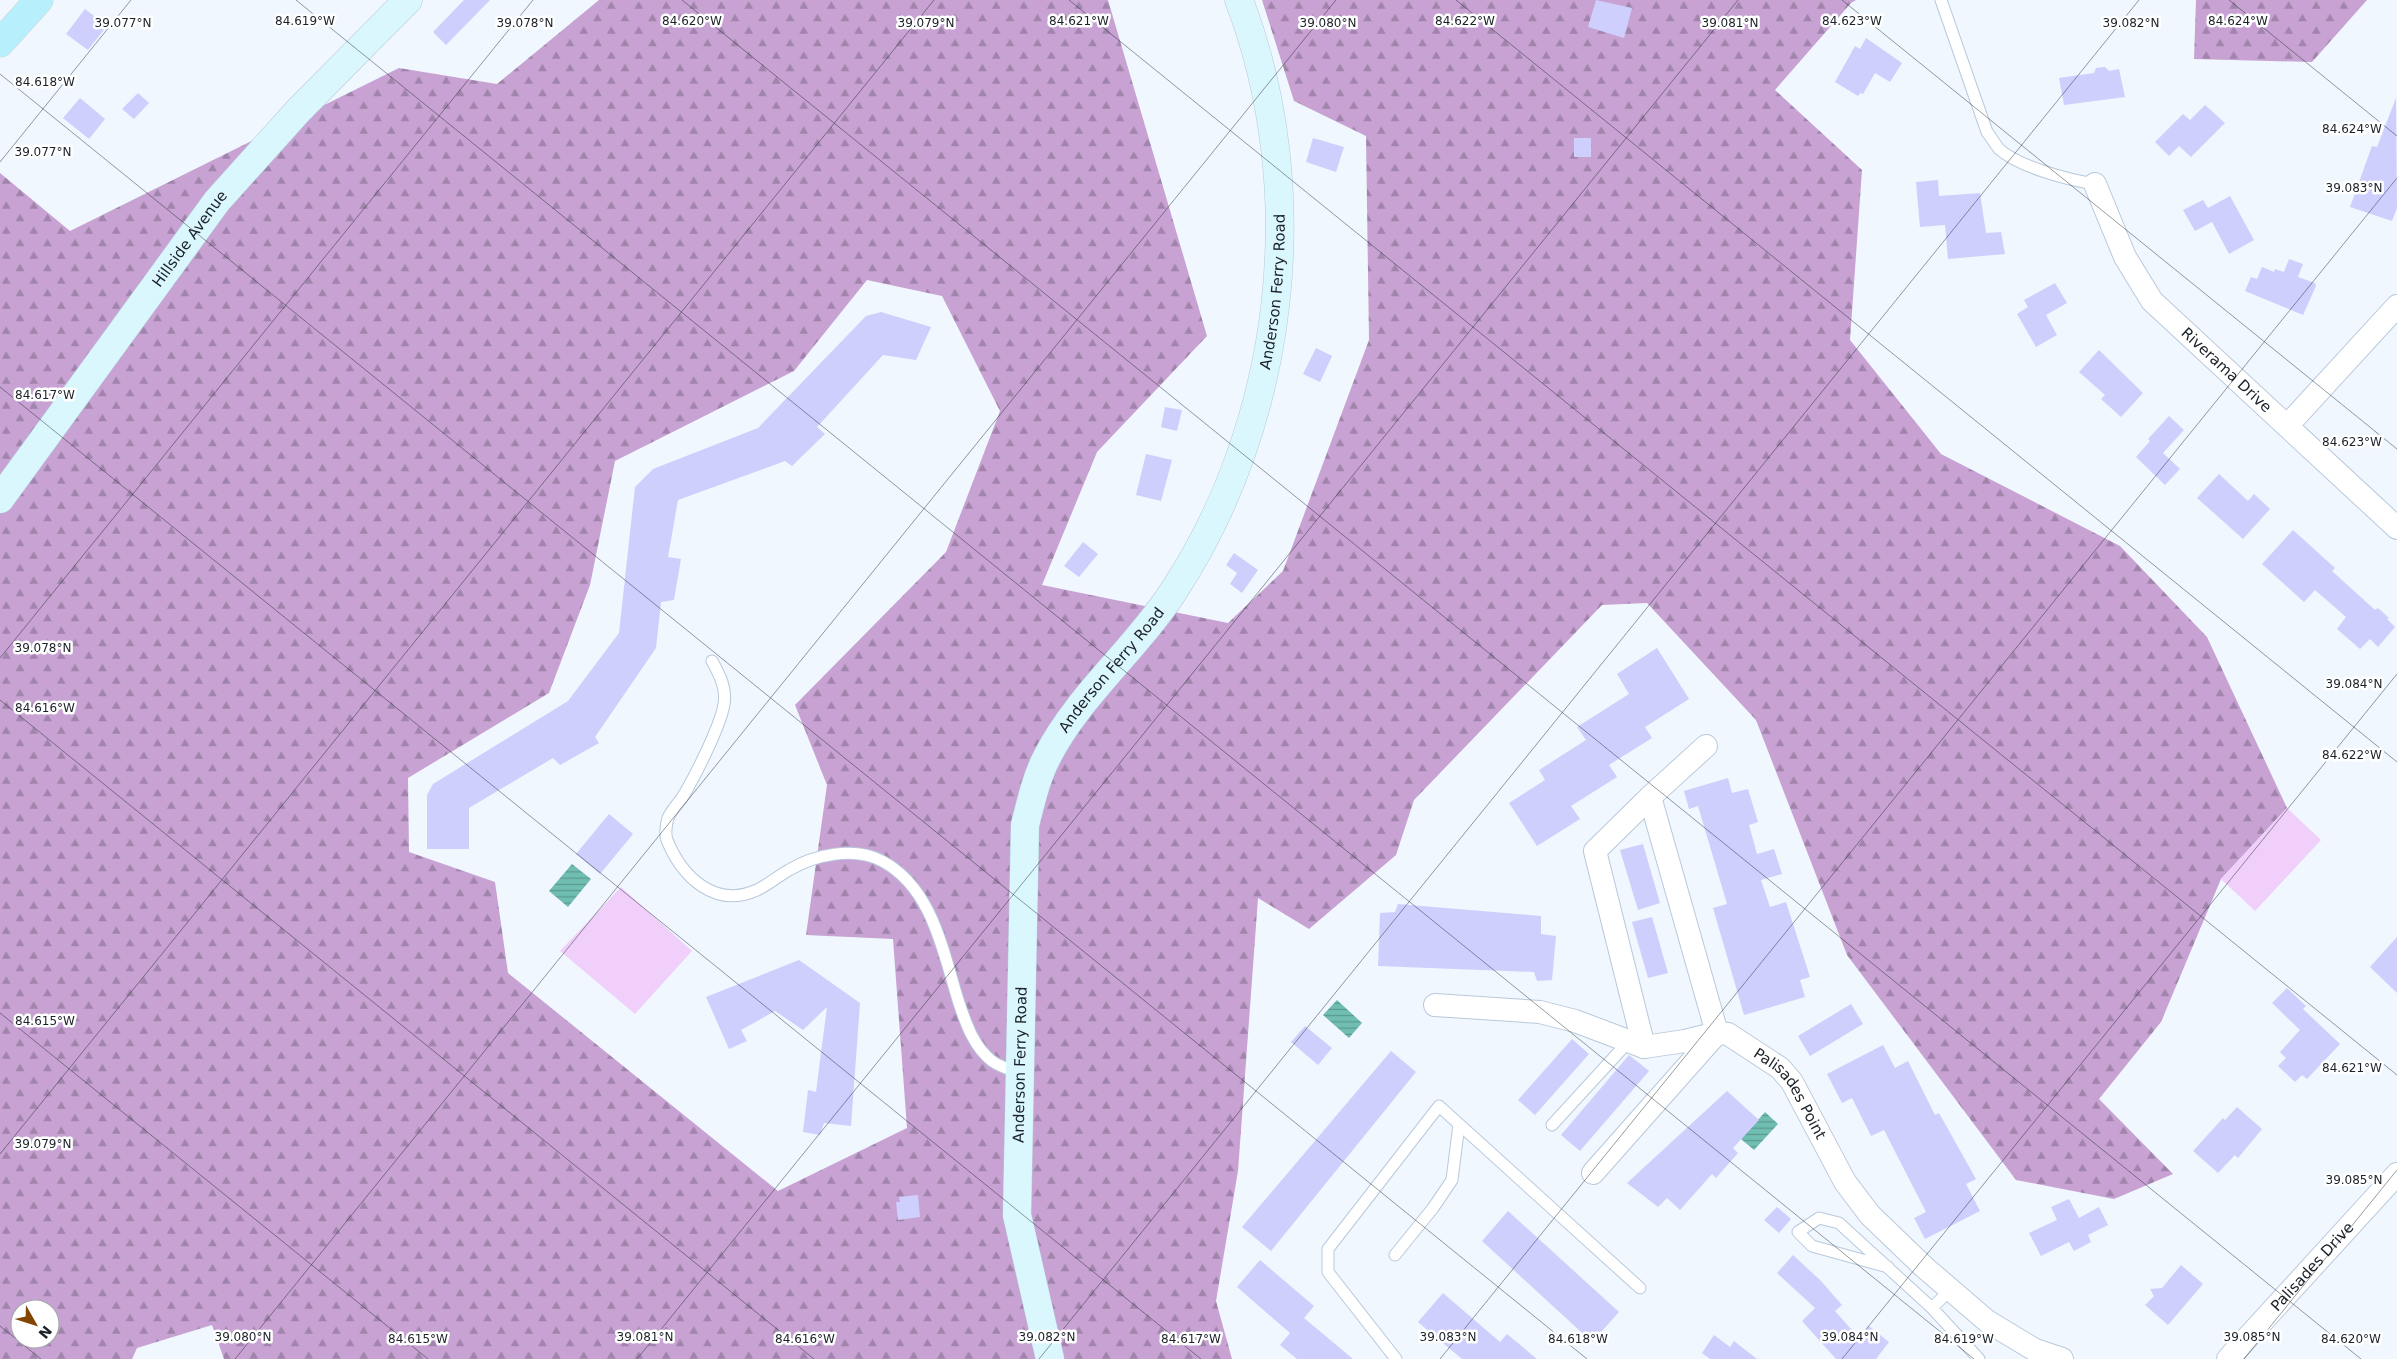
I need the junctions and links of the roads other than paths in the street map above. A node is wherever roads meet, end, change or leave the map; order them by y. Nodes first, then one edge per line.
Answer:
1 (39, 0) edge
2 (408, 0) edge
3 (1239, 0) edge
4 (1941, 0) edge
5 (0, 43) edge
6 (2095, 184) joint
7 (2397, 306) edge
8 (2287, 426) junction
9 (0, 499) edge
10 (2397, 528) edge
11 (712, 661) dead end
12 (1706, 746) dead end
13 (1650, 797) junction
14 (1435, 1005) dead end
15 (1717, 1033) junction
16 (1636, 1044) junction
17 (1020, 1073) junction
18 (1459, 1124) junction
19 (1552, 1125) dead end
20 (1593, 1173) dead end
21 (2397, 1174) edge
22 (1395, 1256) dead end
23 (1888, 1267) junction
24 (1640, 1288) dead end
25 (1950, 1290) junction
26 (1932, 1308) junction
27 (1050, 1359) edge
28 (1396, 1359) edge
29 (1980, 1359) edge
30 (2062, 1359) edge
31 (2228, 1359) edge

1 - 5 main road
2 - 9 street, Hillside Avenue
3 - 17 street, Anderson Ferry Road
4 - 6 lane
6 - 8 street, Riverama Drive
7 - 8 street
8 - 10 street, Riverama Drive
11 - 17 lane
12 - 13 street
13 - 15 street
13 - 16 street
14 - 16 street
15 - 16 street
15 - 20 street
15 - 25 street, Palisades Point
16 - 19 lane
17 - 27 street, Anderson Ferry Road
18 - 22 lane
18 - 24 lane
18 - 28 lane
21 - 31 street, Palisades Drive
23 - 23 lane
23 - 26 lane
25 - 26 lane
25 - 30 street, Palisades Point
26 - 29 lane

